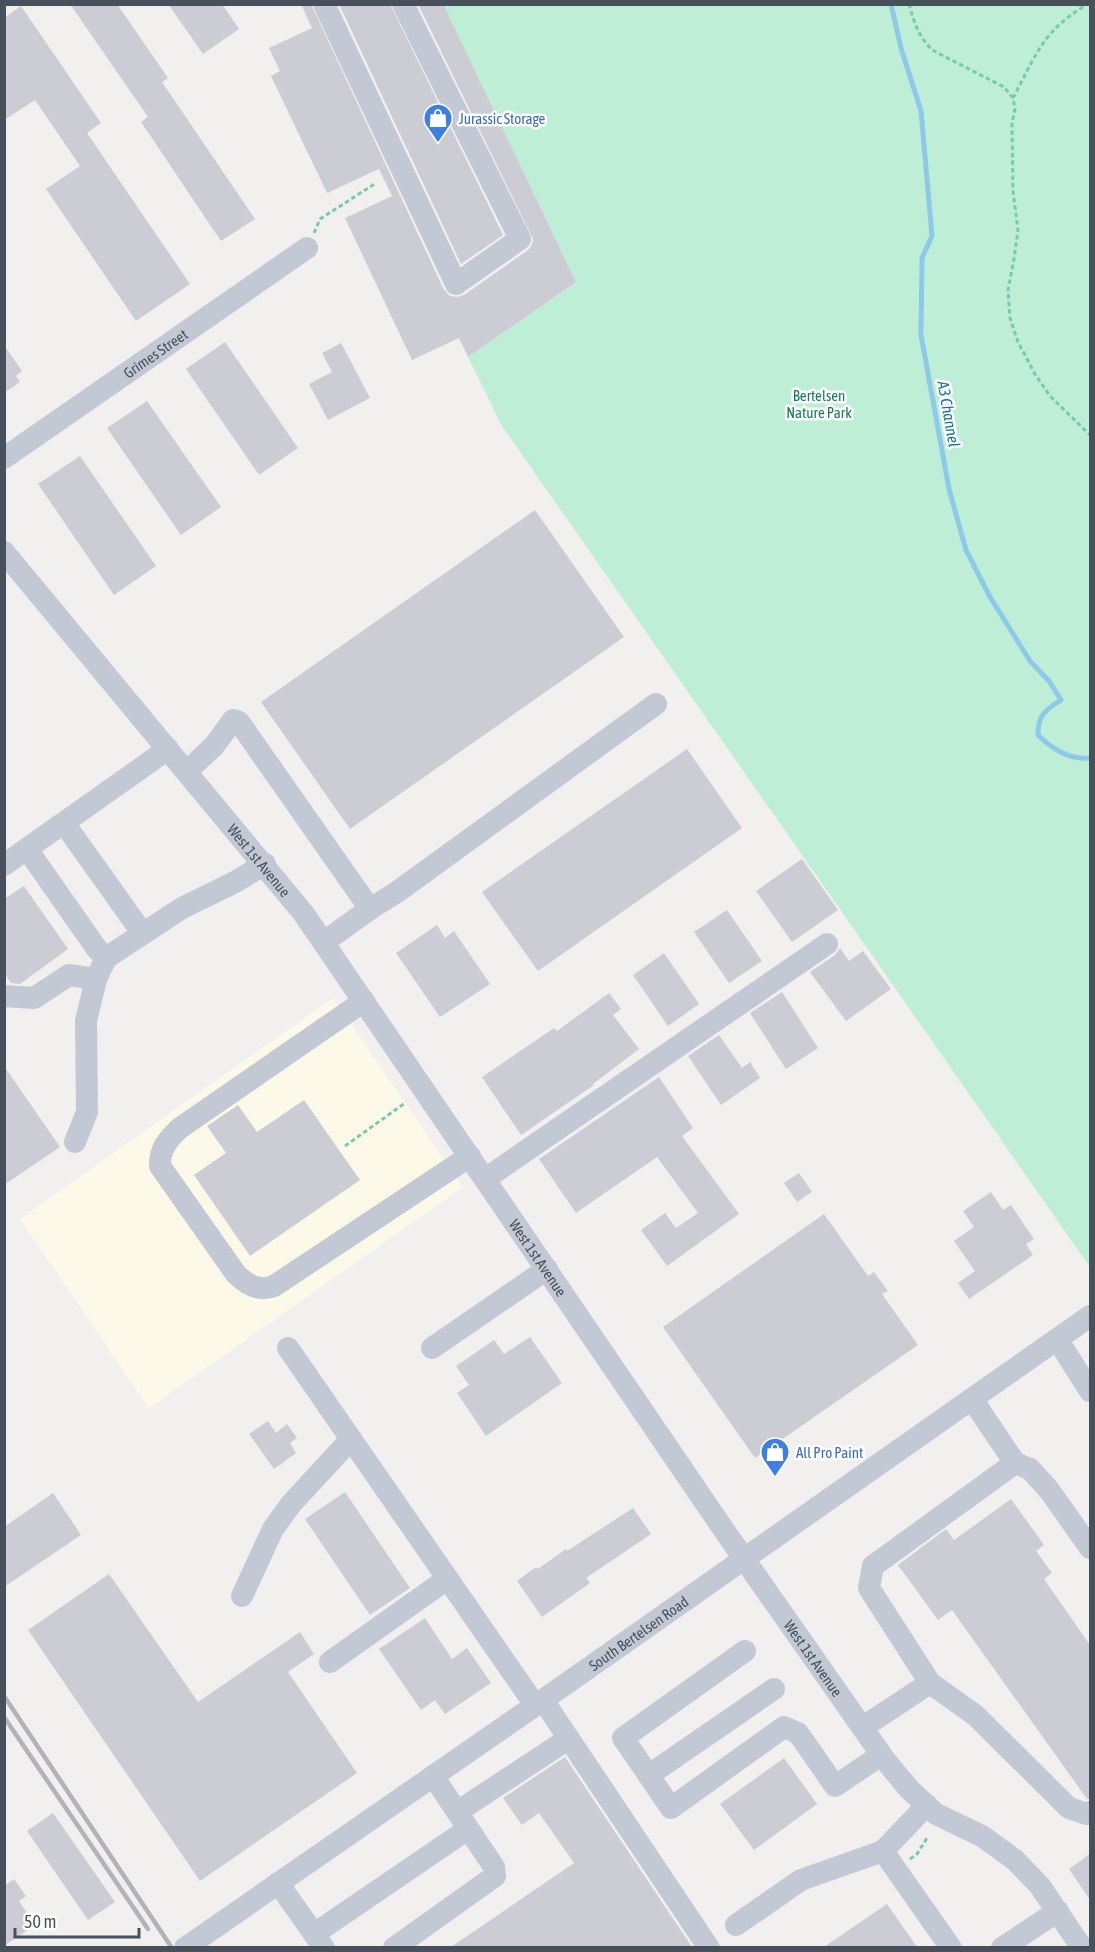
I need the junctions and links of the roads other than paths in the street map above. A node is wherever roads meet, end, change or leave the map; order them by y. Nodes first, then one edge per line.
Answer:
1 (324, 4) edge
2 (403, 4) edge
3 (307, 248) road end
4 (4, 458) edge
5 (4, 552) edge
6 (656, 704) dead end
7 (168, 749) junction
8 (187, 771) junction
9 (64, 823) junction
10 (27, 849) junction
11 (264, 864) junction
12 (4, 865) edge
13 (370, 909) junction
14 (142, 934) junction
15 (324, 942) junction
16 (827, 944) dead end
17 (106, 958) junction
18 (96, 979) junction
19 (4, 996) edge
20 (364, 1001) junction
21 (75, 1142) dead end
22 (470, 1156) junction
23 (485, 1179) junction
24 (547, 1269) junction
25 (1090, 1316) edge
26 (1057, 1339) junction
27 (288, 1348) dead end
28 (432, 1348) dead end
29 (1090, 1391) edge
30 (972, 1399) junction
31 (351, 1439) junction
32 (1015, 1463) junction
33 (1090, 1548) edge
34 (744, 1560) junction
35 (447, 1579) junction
36 (242, 1596) dead end
37 (745, 1651) dead end
38 (330, 1662) dead end
39 (930, 1683) junction
40 (774, 1689) dead end
41 (539, 1703) junction
42 (863, 1727) junction
43 (568, 1739) junction
44 (881, 1755) junction
45 (649, 1775) junction
46 (433, 1776) junction
47 (927, 1805) junction
48 (1090, 1812) edge
49 (462, 1821) junction
50 (883, 1851) junction
51 (278, 1883) junction
52 (1058, 1911) junction
53 (736, 1925) dead end
54 (319, 1941) edge
55 (184, 1947) edge
56 (394, 1947) edge
57 (709, 1947) edge
58 (951, 1947) edge
59 (1002, 1947) edge
60 (1083, 1947) edge

1 - 2 street
3 - 4 street, Grimes Street
5 - 7 street, West 1st Avenue
6 - 13 street
7 - 8 street, West 1st Avenue
7 - 9 street
8 - 11 street, West 1st Avenue
8 - 13 street
9 - 10 street
9 - 14 street
10 - 12 street
10 - 17 street
11 - 14 street
11 - 15 street, West 1st Avenue
13 - 15 street
14 - 17 street
15 - 20 street, West 1st Avenue
16 - 23 street
17 - 18 street
18 - 19 street
18 - 21 street
20 - 22 street, West 1st Avenue
20 - 22 street
22 - 23 street, West 1st Avenue
23 - 24 street, West 1st Avenue
24 - 28 street
24 - 34 street, West 1st Avenue
25 - 26 street, South Bertelsen Road
26 - 29 street
26 - 30 street, South Bertelsen Road
27 - 31 street
30 - 32 street
30 - 34 street, South Bertelsen Road
31 - 35 street
31 - 36 street
32 - 33 street
32 - 39 street
34 - 41 street, South Bertelsen Road
34 - 42 street, West 1st Avenue
35 - 38 street
35 - 41 street
37 - 45 street
39 - 42 street
39 - 48 street
40 - 45 street
41 - 43 street
41 - 46 street, South Bertelsen Road
42 - 44 street, West 1st Avenue
43 - 49 street
43 - 57 street
44 - 45 street
44 - 47 street, West 1st Avenue
46 - 49 street
46 - 51 street, South Bertelsen Road
47 - 50 street
47 - 52 street, West 1st Avenue
49 - 54 street
49 - 56 street
50 - 53 street
50 - 58 street
51 - 54 street
51 - 55 street, South Bertelsen Road
52 - 59 street
52 - 60 street, West 1st Avenue

